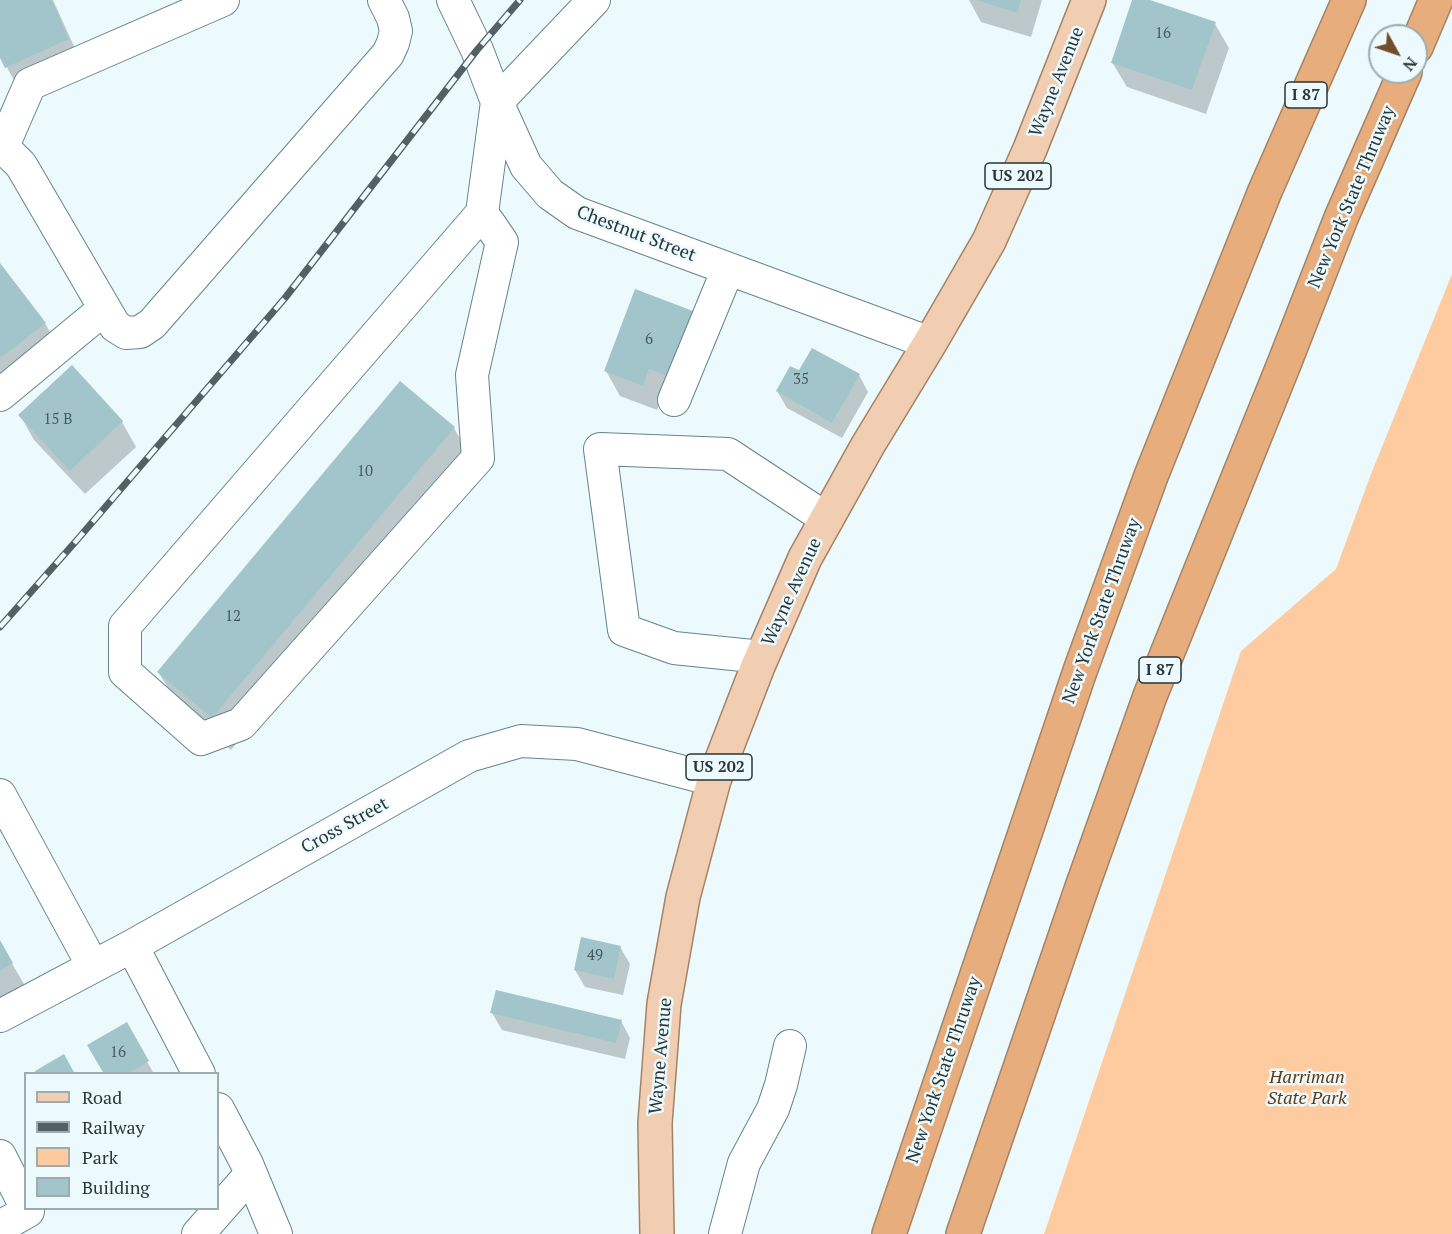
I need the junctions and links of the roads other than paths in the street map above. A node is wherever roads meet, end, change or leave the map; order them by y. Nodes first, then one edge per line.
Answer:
1 (223, 0) edge
2 (384, 0) edge
3 (453, 0) edge
4 (594, 0) edge
5 (1089, 0) edge
6 (1328, 0) edge
7 (1349, 0) edge
8 (1436, 0) edge
9 (163, 13) edge
10 (1426, 24) edge
11 (1400, 84) edge
12 (497, 102) junction
13 (2, 145) edge
14 (1265, 191) junction
15 (482, 213) junction
16 (728, 269) junction
17 (104, 309) junction
18 (930, 343) junction
19 (0, 395) edge
20 (674, 400) dead end
21 (827, 519) junction
22 (762, 657) junction
23 (714, 780) junction
24 (0, 795) edge
25 (132, 946) junction
26 (93, 966) junction
27 (0, 1016) edge
28 (790, 1046) dead end
29 (198, 1072) edge
30 (219, 1110) edge
31 (0, 1156) edge
32 (250, 1174) junction
33 (24, 1201) edge
34 (26, 1210) edge
35 (219, 1210) edge
36 (219, 1210) edge
37 (0, 1227) edge
38 (198, 1234) edge
39 (276, 1234) edge
40 (657, 1234) edge
41 (725, 1234) edge
42 (889, 1234) edge
43 (963, 1234) edge

1 - 9 street
2 - 17 street
3 - 12 street, Chestnut Street
4 - 12 street
5 - 18 main road, Wayne Avenue / US 202
6 - 14 highway
7 - 14 highway, New York State Thruway / I 87
8 - 10 highway
9 - 13 street
11 - 43 highway, New York State Thruway / I 87
12 - 15 street
12 - 16 street, Chestnut Street
13 - 17 street
14 - 42 highway, New York State Thruway / I 87
15 - 15 street
16 - 18 street, Chestnut Street
16 - 20 street
17 - 19 street
18 - 21 main road, Wayne Avenue / US 202
21 - 22 main road, Wayne Avenue / US 202
21 - 22 street
22 - 23 main road, Wayne Avenue / US 202
23 - 25 street, Cross Street
23 - 40 main road, Wayne Avenue / US 202
24 - 26 street
25 - 26 street, Cross Street
25 - 29 street
26 - 27 street, Cross Street
28 - 41 street
30 - 32 street
31 - 33 street
32 - 36 street
32 - 39 street
34 - 37 street
35 - 38 street

